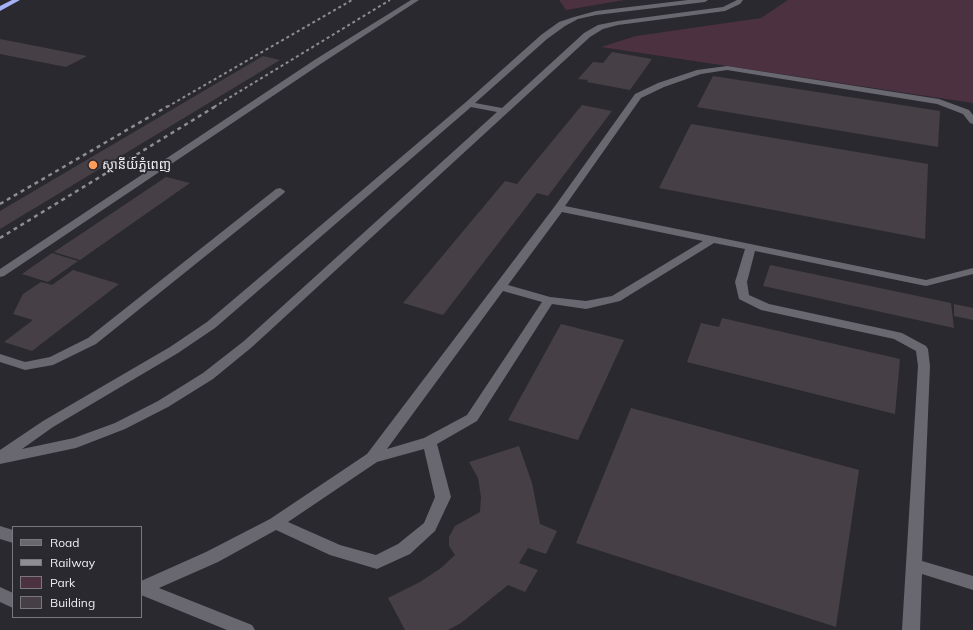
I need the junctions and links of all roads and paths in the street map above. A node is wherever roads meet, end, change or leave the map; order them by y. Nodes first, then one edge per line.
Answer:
1 (16, 0) edge
2 (416, 0) edge
3 (705, 0) edge
4 (740, 0) edge
5 (0, 4) edge
6 (0, 9) edge
7 (469, 104) junction
8 (504, 111) junction
9 (973, 121) edge
10 (280, 191) dead end
11 (559, 208) junction
12 (711, 240) junction
13 (751, 248) junction
14 (973, 271) edge
15 (0, 274) edge
16 (500, 286) junction
17 (549, 300) junction
18 (0, 358) edge
19 (429, 442) junction
20 (372, 458) junction
21 (0, 459) edge
22 (275, 523) junction
23 (0, 532) edge
24 (12, 537) edge
25 (914, 565) junction
26 (973, 583) edge
27 (142, 588) edge
28 (142, 588) edge
29 (0, 594) edge
30 (12, 600) edge
31 (246, 630) edge
32 (911, 630) edge

1 - 5 highway
1 - 6 highway
2 - 15 street
3 - 7 street
4 - 8 street
7 - 8 street
7 - 21 street
8 - 21 street
9 - 11 street
10 - 18 street
11 - 12 street
11 - 16 street
12 - 13 street
12 - 17 street
13 - 14 street
13 - 25 street
16 - 17 street
16 - 20 street
17 - 19 street
19 - 20 street
19 - 22 street
20 - 22 street
22 - 27 street
23 - 24 street
25 - 26 street
25 - 32 street
28 - 31 street
29 - 30 street

